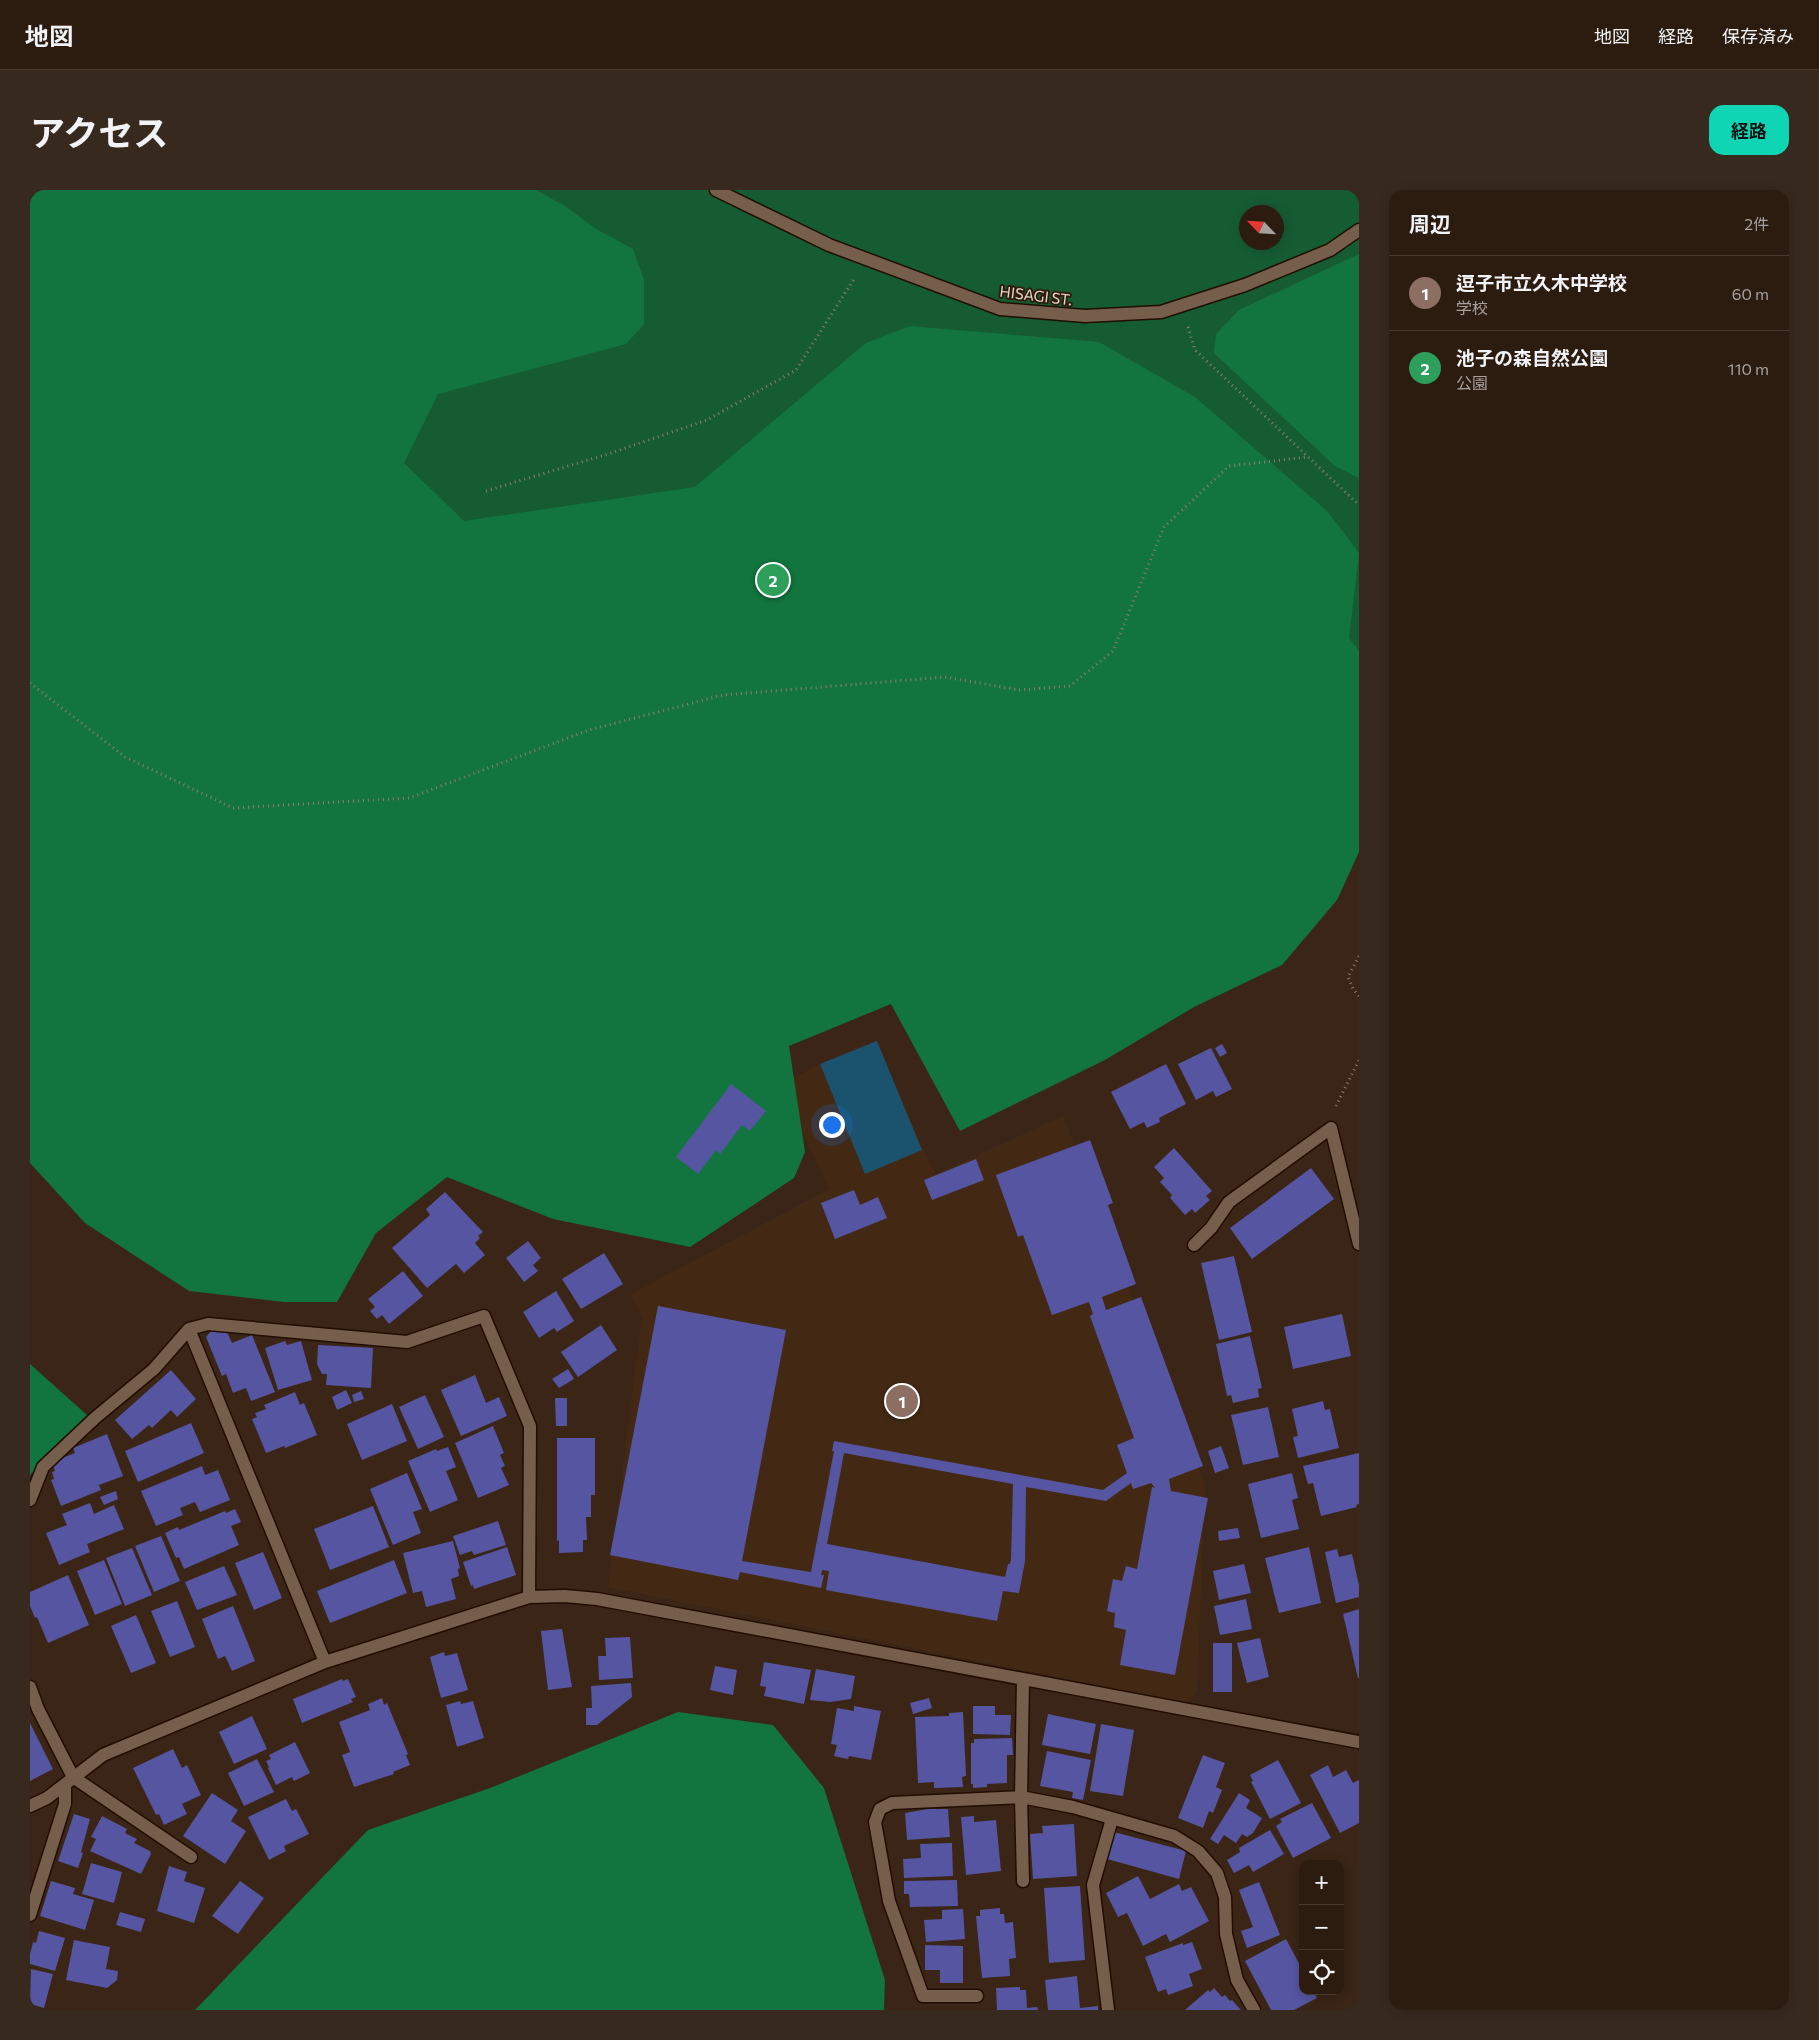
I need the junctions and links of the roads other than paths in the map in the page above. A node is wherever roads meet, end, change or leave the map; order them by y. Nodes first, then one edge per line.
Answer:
1 (716, 190) edge
2 (1359, 230) edge
3 (1359, 1244) edge
4 (1194, 1245) dead end
5 (189, 1329) junction
6 (30, 1500) edge
7 (529, 1597) junction
8 (325, 1662) junction
9 (1023, 1680) junction
10 (30, 1687) edge
11 (1359, 1742) edge
12 (69, 1781) junction
13 (1021, 1798) junction
14 (30, 1806) edge
15 (1112, 1819) junction
16 (191, 1857) dead end
17 (1023, 1880) dead end
18 (30, 1915) edge
19 (977, 1996) dead end
20 (1108, 2010) edge
21 (1254, 2010) edge

1 - 2 street, HISAGI ST.
3 - 4 street
5 - 6 street
5 - 7 street
5 - 8 street
7 - 8 street
7 - 9 street
8 - 12 street
9 - 11 street
9 - 13 street
10 - 12 street
12 - 14 street
12 - 16 street
12 - 18 street
13 - 15 street
13 - 17 street
13 - 19 street
15 - 20 street
15 - 21 street

